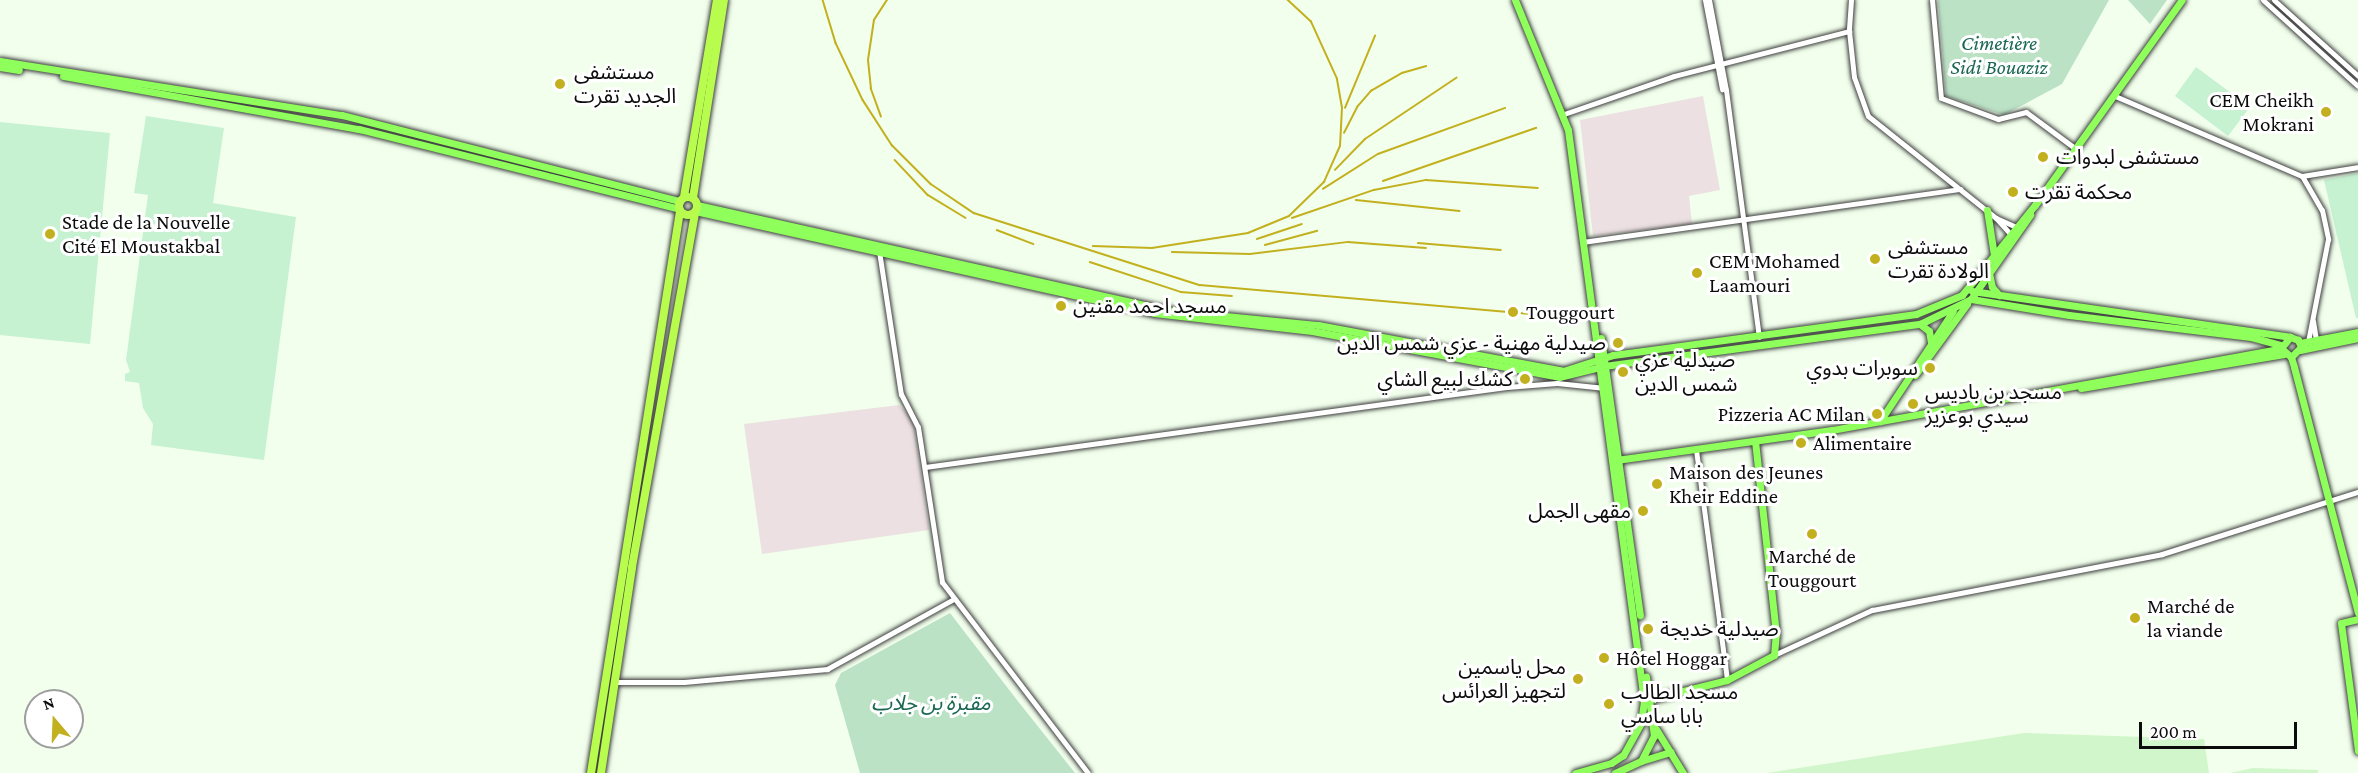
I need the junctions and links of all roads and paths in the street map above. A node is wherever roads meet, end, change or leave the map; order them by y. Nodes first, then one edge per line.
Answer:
1 (717, 0) edge
2 (724, 0) edge
3 (1517, 0) edge
4 (1707, 0) edge
5 (1851, 0) edge
6 (1932, 0) edge
7 (2182, 0) edge
8 (2263, 0) edge
9 (2274, 0) edge
10 (1849, 31) junction
11 (0, 62) edge
12 (1720, 64) junction
13 (0, 67) edge
14 (2358, 76) edge
15 (101, 79) junction
16 (149, 86) junction
17 (2358, 86) edge
18 (2115, 96) junction
19 (1565, 114) junction
20 (2076, 149) junction
21 (2358, 167) edge
22 (2302, 176) junction
23 (1960, 189) junction
24 (688, 206) junction
25 (1987, 210) junction
26 (1996, 218) junction
27 (1743, 221) junction
28 (2018, 228) junction
29 (2012, 236) junction
30 (1585, 241) junction
31 (879, 250) junction
32 (1994, 256) junction
33 (1989, 272) junction
34 (1969, 295) junction
35 (2001, 296) junction
36 (1953, 310) junction
37 (2313, 321) junction
38 (1920, 324) junction
39 (2358, 332) edge
40 (1759, 337) junction
41 (2290, 337) junction
42 (2358, 338) edge
43 (2262, 339) junction
44 (2316, 340) junction
45 (1931, 342) junction
46 (2302, 345) junction
47 (2264, 350) junction
48 (2284, 351) junction
49 (1602, 362) junction
50 (1904, 387) junction
51 (1606, 388) junction
52 (1981, 402) junction
53 (1880, 421) junction
54 (1755, 441) junction
55 (1696, 450) junction
56 (1616, 460) junction
57 (925, 467) junction
58 (2358, 492) edge
59 (2327, 502) junction
60 (952, 600) junction
61 (2358, 613) edge
62 (2358, 619) edge
63 (1774, 655) junction
64 (1727, 680) junction
65 (615, 682) junction
66 (1647, 700) junction
67 (1656, 729) junction
68 (2358, 751) edge
69 (1671, 752) junction
70 (1641, 761) junction
71 (591, 773) edge
72 (600, 773) edge
73 (1088, 773) edge
74 (1575, 773) edge
75 (1617, 773) edge
76 (1683, 773) edge

1 - 24 highway
2 - 24 highway
3 - 19 main road
4 - 12 street
5 - 10 street
6 - 20 street
7 - 18 main road
8 - 17 street
9 - 14 street
10 - 12 street
10 - 23 street
11 - 15 main road
12 - 19 street
12 - 27 street
13 - 15 main road
15 - 16 main road
16 - 24 main road
16 - 24 main road
18 - 20 main road
18 - 22 street
19 - 30 main road
20 - 28 main road
21 - 22 street
22 - 37 street
23 - 25 street
23 - 27 street
24 - 31 main road
24 - 65 highway
24 - 71 highway
25 - 26 street
25 - 32 main road
26 - 28 street
26 - 29 street
27 - 30 street
27 - 40 street
28 - 29 main road
29 - 32 main road
29 - 33 main road
30 - 49 main road
31 - 49 main road
31 - 57 street
32 - 34 main road
33 - 34 main road
33 - 35 main road
34 - 35 main road
34 - 36 main road
34 - 40 main road
34 - 43 main road
34 - 50 main road
35 - 41 main road
36 - 38 main road
36 - 45 main road
37 - 44 street
37 - 46 street
38 - 45 main road
38 - 49 main road
39 - 44 main road
40 - 49 main road
41 - 46 main road
41 - 48 main road
42 - 46 main road
43 - 47 main road
43 - 48 main road
44 - 46 main road
45 - 50 main road
46 - 48 main road
47 - 48 main road
47 - 52 main road
48 - 52 main road
48 - 59 main road
49 - 51 main road
50 - 53 main road
51 - 56 main road
51 - 57 street
52 - 53 main road
53 - 54 main road
54 - 55 main road
54 - 63 main road
55 - 56 main road
55 - 64 street
56 - 66 main road
57 - 60 street
58 - 59 street
59 - 61 main road
59 - 63 street
60 - 65 street
60 - 73 street
62 - 68 main road
63 - 64 main road
64 - 66 main road
65 - 72 highway
66 - 67 main road
66 - 74 main road
67 - 69 main road
67 - 70 main road
69 - 70 main road
69 - 76 main road
70 - 75 main road

